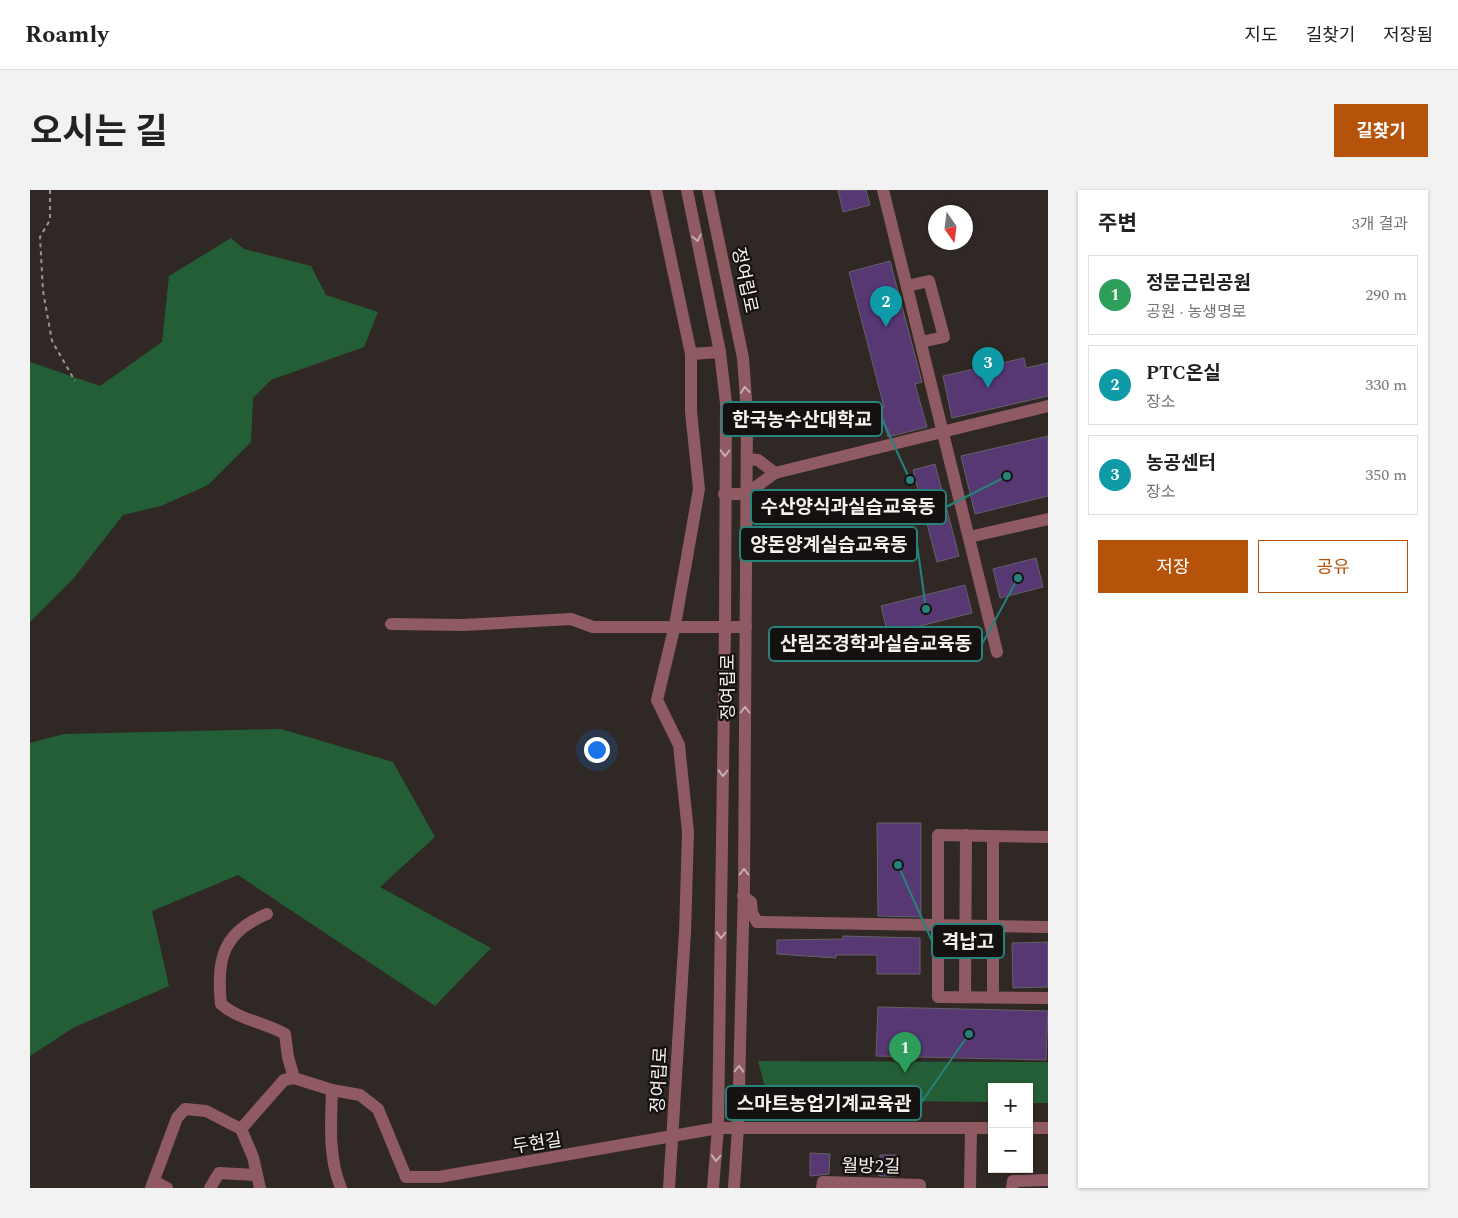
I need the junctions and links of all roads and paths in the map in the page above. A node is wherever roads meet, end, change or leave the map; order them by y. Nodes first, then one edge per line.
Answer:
1 (50, 190) edge
2 (656, 190) edge
3 (687, 190) edge
4 (708, 190) edge
5 (883, 190) edge
6 (907, 286) junction
7 (921, 342) junction
8 (720, 352) junction
9 (691, 354) junction
10 (75, 381) dead end
11 (1048, 406) edge
12 (943, 432) junction
13 (747, 459) junction
14 (775, 472) junction
15 (724, 494) junction
16 (746, 494) junction
17 (1048, 518) edge
18 (969, 537) junction
19 (391, 624) dead end
20 (675, 625) junction
21 (725, 626) junction
22 (746, 627) junction
23 (997, 652) dead end
24 (966, 835) junction
25 (992, 836) junction
26 (1048, 837) edge
27 (744, 896) junction
28 (267, 914) dead end
29 (757, 922) junction
30 (938, 927) junction
31 (965, 927) junction
32 (993, 927) junction
33 (1048, 927) edge
34 (742, 947) junction
35 (965, 997) junction
36 (993, 997) junction
37 (1048, 998) edge
38 (294, 1078) junction
39 (332, 1090) junction
40 (718, 1128) junction
41 (738, 1128) junction
42 (971, 1128) junction
43 (988, 1128) edge
44 (1033, 1128) edge
45 (1048, 1128) edge
46 (241, 1129) junction
47 (673, 1136) junction
48 (255, 1175) junction
49 (1048, 1180) edge
50 (402, 1183) edge
51 (152, 1185) edge
52 (167, 1188) edge
53 (210, 1188) edge
54 (260, 1188) edge
55 (341, 1188) edge
56 (669, 1188) edge
57 (713, 1188) edge
58 (734, 1188) edge
59 (822, 1188) edge
60 (920, 1188) edge
61 (970, 1188) edge
62 (1012, 1188) edge

1 - 10 path
2 - 9 street, 정여립로
3 -> 8 street, 정여립로
13 -> 4 street, 정여립로
5 - 6 street
6 - 7 street
6 - 7 street
7 - 12 street
8 - 9 street
8 -> 15 street, 정여립로
9 - 20 street, 정여립로
11 - 12 street
12 - 14 street
12 - 18 street
13 - 14 street
13 - 16 street, 정여립로
14 - 16 street
15 - 16 street
15 - 21 street, 정여립로
16 - 22 street, 정여립로
17 - 18 street
18 - 23 street
19 - 20 street
20 - 21 street
20 - 47 street, 정여립로
21 - 22 street
21 -> 40 street, 정여립로
27 -> 22 street, 정여립로
24 - 25 street
24 - 30 street
24 - 31 street
25 - 26 street
25 - 32 street
27 - 29 street
27 - 34 street, 정여립로
28 - 38 street
29 - 30 street
29 - 34 street
30 - 31 street
30 - 35 street
31 - 32 street
31 - 35 street
32 - 33 street
32 - 36 street
41 -> 34 street, 정여립로
35 - 36 street
36 - 37 street
38 - 39 street, 두현길
38 - 46 street
39 - 50 street, 두현길
39 - 55 street
40 - 41 street, 두현길
40 - 47 street, 두현길
40 -> 57 street, 정여립로
41 - 42 street, 두현길
41 - 58 street, 정여립로
42 - 43 street, 두현길
42 - 61 street
44 - 45 street
46 - 48 street
46 - 51 street
47 - 50 street, 두현길
47 - 56 street, 정여립로
48 - 53 street
48 - 54 street
49 - 62 street
51 - 52 street
59 - 60 street, 월방2길

